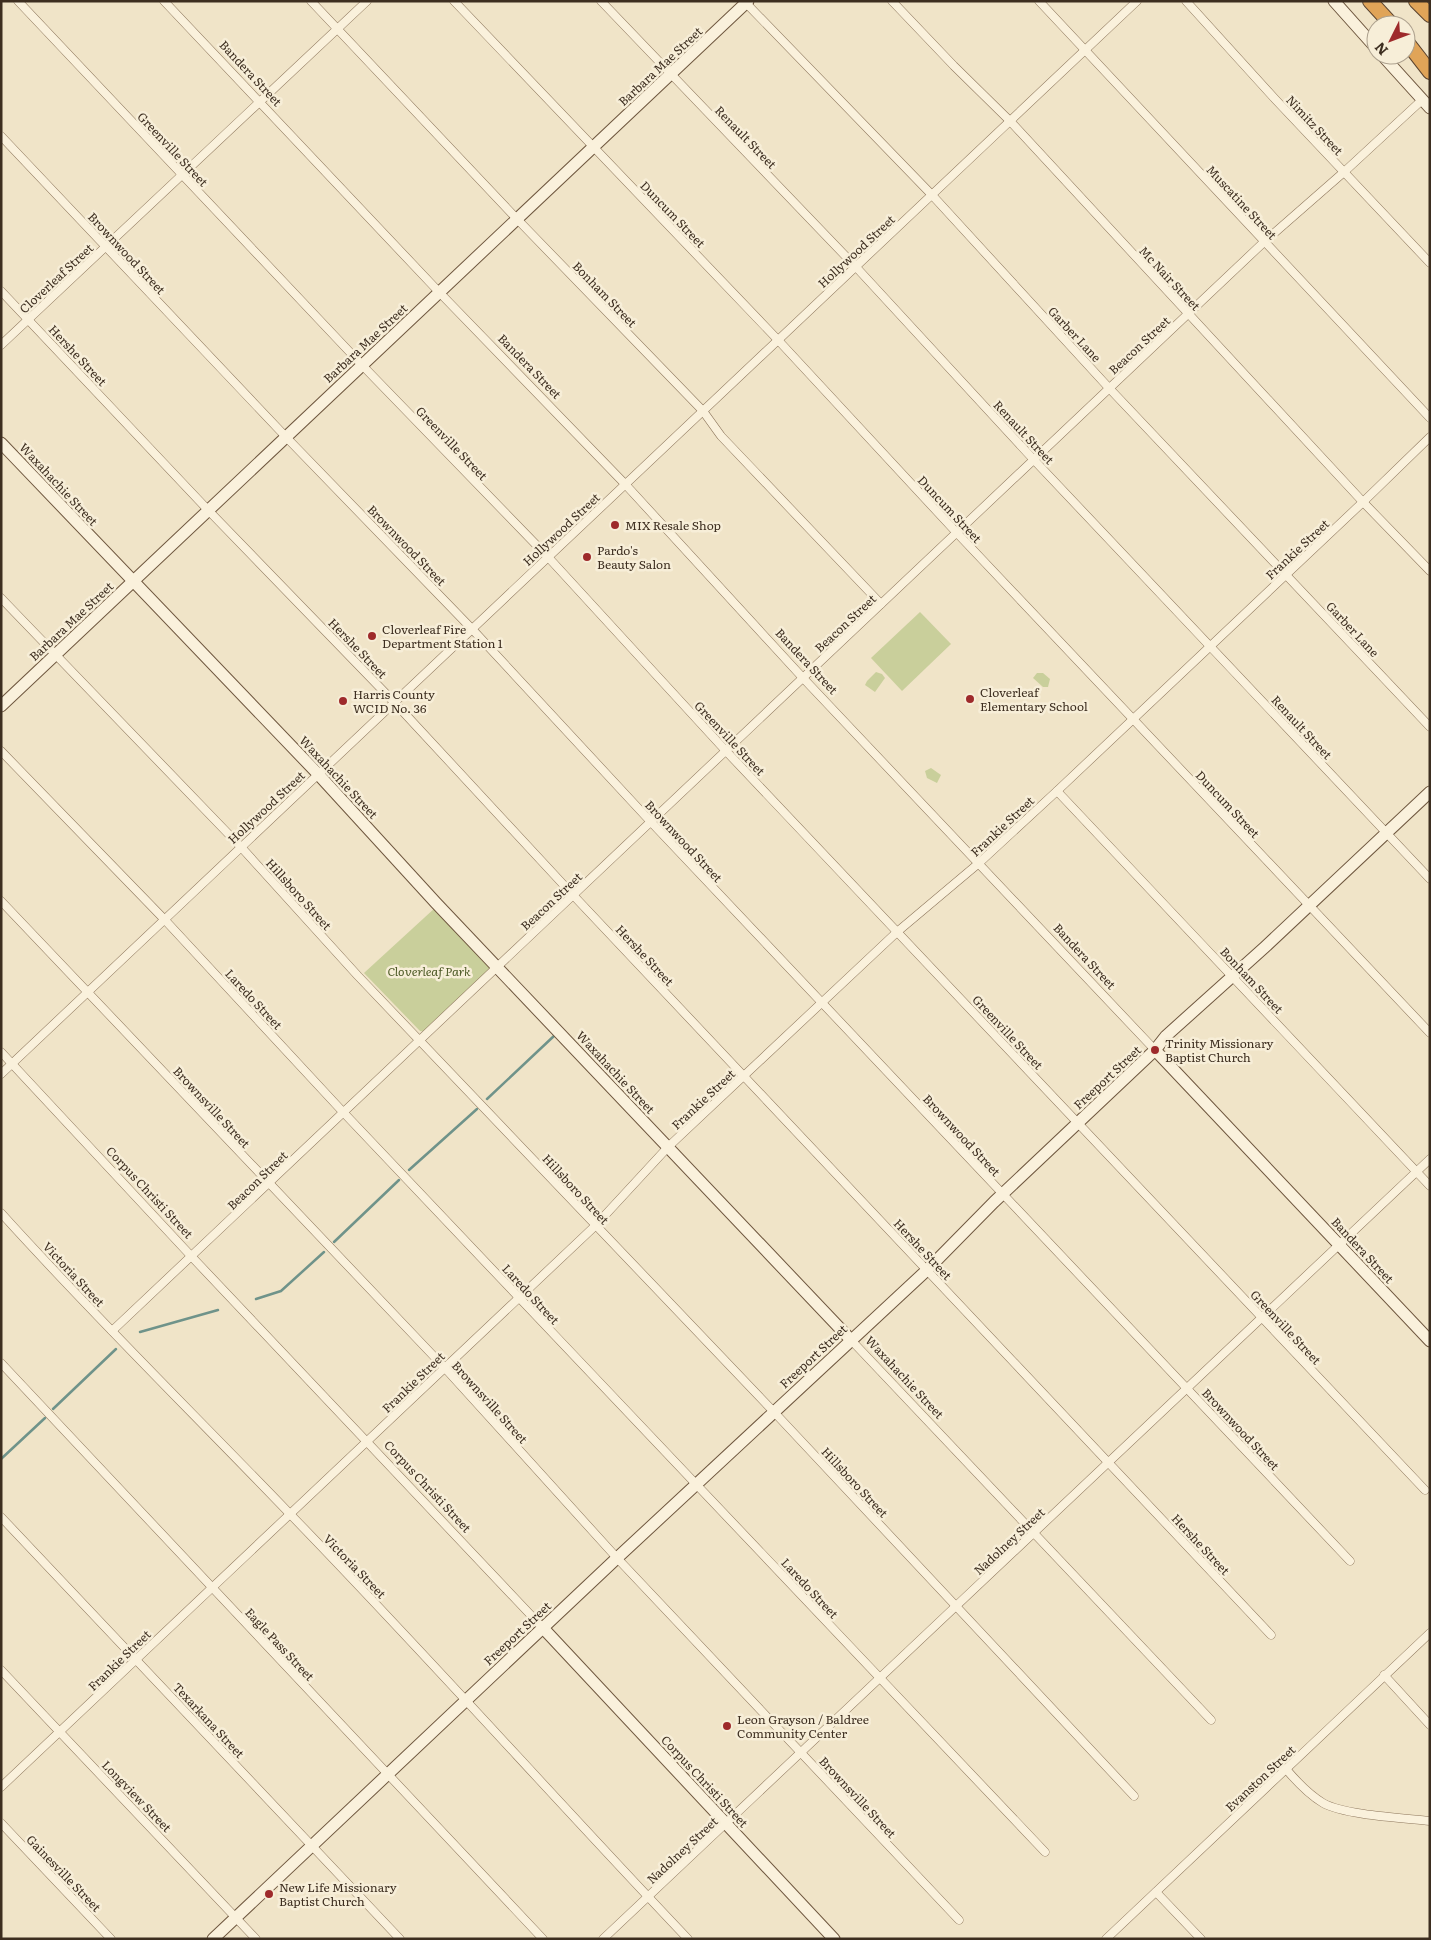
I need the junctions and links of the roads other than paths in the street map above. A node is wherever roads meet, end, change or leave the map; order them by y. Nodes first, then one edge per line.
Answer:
1 (18, 1) edge
2 (164, 1) edge
3 (311, 1) edge
4 (367, 1) edge
5 (454, 1) edge
6 (601, 1) edge
7 (892, 1) edge
8 (1039, 1) edge
9 (1137, 1) edge
10 (1186, 1) edge
11 (1334, 1) edge
12 (1370, 1) edge
13 (1416, 1) edge
14 (746, 2) edge
15 (1383, 15) edge
16 (1430, 15) edge
17 (338, 29) junction
18 (1366, 37) edge
19 (1086, 50) junction
20 (1416, 50) edge
21 (1416, 53) edge
22 (1430, 64) edge
23 (1391, 65) edge
24 (1430, 72) edge
25 (670, 75) junction
26 (260, 102) junction
27 (1426, 104) edge
28 (1010, 121) junction
29 (1, 136) edge
30 (593, 148) junction
31 (1344, 172) junction
32 (182, 175) junction
33 (932, 195) junction
34 (517, 219) junction
35 (1264, 242) junction
36 (106, 247) junction
37 (1430, 263) edge
38 (856, 267) junction
39 (1, 291) edge
40 (439, 292) junction
41 (1188, 314) junction
42 (28, 320) junction
43 (778, 340) junction
44 (1, 345) edge
45 (362, 365) junction
46 (1110, 388) junction
47 (702, 411) junction
48 (1430, 418) edge
49 (286, 437) junction
50 (1430, 437) edge
51 (1, 443) edge
52 (1034, 460) junction
53 (625, 484) junction
54 (1363, 502) junction
55 (208, 510) junction
56 (957, 533) junction
57 (548, 557) junction
58 (1430, 572) edge
59 (1286, 574) junction
60 (132, 582) junction
61 (1, 598) edge
62 (881, 604) junction
63 (472, 629) junction
64 (1211, 646) junction
65 (55, 655) junction
66 (803, 678) junction
67 (394, 702) junction
68 (1, 706) edge
69 (1134, 718) junction
70 (1430, 727) edge
71 (1, 751) edge
72 (726, 751) junction
73 (318, 774) junction
74 (1057, 791) junction
75 (1430, 792) edge
76 (650, 822) junction
77 (1386, 833) junction
78 (241, 847) junction
79 (979, 863) junction
80 (1430, 879) edge
81 (573, 896) junction
82 (1, 901) edge
83 (1309, 905) junction
84 (164, 919) junction
85 (897, 932) junction
86 (497, 967) junction
87 (1233, 976) junction
88 (88, 991) junction
89 (822, 1003) junction
90 (1430, 1033) edge
91 (420, 1040) junction
92 (1155, 1050) junction
93 (1, 1052) edge
94 (13, 1064) junction
95 (1, 1074) edge
96 (744, 1076) junction
97 (344, 1112) junction
98 (1078, 1123) junction
99 (668, 1147) junction
100 (1430, 1159) edge
101 (1416, 1172) junction
102 (268, 1184) junction
103 (1430, 1186) edge
104 (1002, 1194) junction
105 (1, 1213) edge
106 (595, 1226) junction
107 (1339, 1244) junction
108 (192, 1257) junction
109 (927, 1270) junction
110 (519, 1298) junction
111 (1262, 1317) junction
112 (112, 1331) junction
113 (851, 1340) junction
114 (1430, 1341) edge
115 (1, 1363) edge
116 (444, 1368) junction
117 (1187, 1388) junction
118 (774, 1412) junction
119 (367, 1442) junction
120 (1108, 1462) junction
121 (696, 1484) junction
122 (1425, 1490) dead end
123 (290, 1514) junction
124 (1, 1516) edge
125 (1034, 1533) junction
126 (616, 1558) junction
127 (1350, 1561) dead end
128 (212, 1588) junction
129 (955, 1607) junction
130 (542, 1628) junction
131 (1430, 1633) edge
132 (1272, 1634) dead end
133 (136, 1659) junction
134 (1, 1670) edge
135 (1384, 1676) junction
136 (880, 1678) junction
137 (466, 1700) junction
138 (1211, 1720) dead end
139 (1430, 1725) edge
140 (60, 1732) junction
141 (801, 1752) junction
142 (1286, 1769) junction
143 (388, 1774) junction
144 (1, 1787) edge
145 (1134, 1796) dead end
146 (1430, 1821) edge
147 (1, 1823) edge
148 (726, 1824) junction
149 (312, 1846) junction
150 (1045, 1852) dead end
151 (1156, 1892) junction
152 (648, 1897) junction
153 (236, 1917) junction
154 (959, 1920) dead end
155 (111, 1939) edge
156 (213, 1939) edge
157 (256, 1939) edge
158 (400, 1939) edge
159 (543, 1939) edge
160 (603, 1939) edge
161 (688, 1939) edge
162 (834, 1939) edge
163 (1106, 1939) edge
164 (1201, 1939) edge

1 - 32 street, Greenville Street
2 - 26 street, Bandera Street
3 - 17 street, Bonham Street
4 - 17 street, Cloverleaf Street
5 - 30 street, Duncum Street
6 - 25 street, Renault Street
7 - 28 street, Mc Nair Street
8 - 19 street, Muscatine Street
9 - 19 street, Hollywood Street
10 - 31 street, Nimitz Street
11 - 18 street
12 - 15 highway
13 - 16 highway
14 - 25 street, Barbara Mae Street
14 - 33 street, Garber Lane
17 - 26 street, Cloverleaf Street
17 - 34 street, Bonham Street
19 - 28 street, Hollywood Street
19 - 35 street, Muscatine Street
20 - 22 highway
21 - 24 highway
23 - 27 street
25 - 30 street, Barbara Mae Street
25 - 38 street, Renault Street
26 - 32 street, Cloverleaf Street
26 - 40 street, Bandera Street
27 - 31 street, Beacon Street
28 - 33 street, Hollywood Street
28 - 41 street, Mc Nair Street
29 - 36 street, Brownwood Street
30 - 34 street, Barbara Mae Street
30 - 43 street, Duncum Street
31 - 35 street, Beacon Street
31 - 37 street, Nimitz Street
32 - 36 street, Cloverleaf Street
32 - 45 street, Greenville Street
33 - 38 street, Hollywood Street
33 - 46 street, Garber Lane
34 - 40 street, Barbara Mae Street
34 - 47 street, Bonham Street
35 - 41 street, Beacon Street
35 - 48 street, Muscatine Street
36 - 42 street, Cloverleaf Street
36 - 49 street, Brownwood Street
38 - 43 street, Hollywood Street
38 - 52 street, Renault Street
39 - 42 street, Hershe Street
40 - 45 street, Barbara Mae Street
40 - 53 street, Bandera Street
41 - 46 street, Beacon Street
41 - 54 street, Mc Nair Street
42 - 44 street, Cloverleaf Street
42 - 55 street, Hershe Street
43 - 47 street, Hollywood Street
43 - 56 street, Duncum Street
45 - 49 street, Barbara Mae Street
45 - 57 street, Greenville Street
46 - 52 street, Beacon Street
46 - 59 street, Garber Lane
47 - 53 street, Hollywood Street
47 - 62 street, Bonham Street
49 - 55 street, Barbara Mae Street
49 - 63 street, Brownwood Street
50 - 54 street, Frankie Street
51 - 60 street, Waxahachie Street
52 - 56 street, Beacon Street
52 - 64 street, Renault Street
53 - 57 street, Hollywood Street
53 - 66 street, Bandera Street
54 - 58 street, Mc Nair Street
54 - 59 street, Frankie Street
55 - 60 street, Barbara Mae Street
55 - 67 street, Hershe Street
56 - 62 street, Beacon Street
56 - 69 street, Duncum Street
57 - 63 street, Hollywood Street
57 - 72 street, Greenville Street
59 - 64 street, Frankie Street
59 - 70 street, Garber Lane
60 - 65 street, Barbara Mae Street
60 - 73 street, Waxahachie Street
61 - 65 street, Hillsboro Street
62 - 66 street, Beacon Street
63 - 67 street, Hollywood Street
63 - 76 street, Brownwood Street
64 - 69 street, Frankie Street
64 - 77 street, Renault Street
65 - 68 street, Barbara Mae Street
65 - 78 street, Hillsboro Street
66 - 72 street, Beacon Street
66 - 79 street, Bandera Street
67 - 73 street, Hollywood Street
67 - 81 street, Hershe Street
69 - 74 street, Frankie Street
69 - 83 street, Duncum Street
71 - 84 street, Laredo Street
72 - 76 street, Beacon Street
72 - 85 street, Greenville Street
73 - 78 street, Hollywood Street
73 - 86 street, Waxahachie Street
74 - 79 street, Frankie Street
74 - 87 street, Bonham Street
75 - 77 street, Freeport Street
76 - 81 street, Beacon Street
76 - 89 street, Brownwood Street
77 - 80 street, Renault Street
77 - 83 street, Freeport Street
78 - 84 street, Hollywood Street
78 - 91 street, Hillsboro Street
79 - 85 street, Frankie Street
79 - 92 street, Bandera Street
81 - 86 street, Beacon Street
81 - 96 street, Hershe Street
82 - 88 street, Brownsville Street
83 - 87 street, Freeport Street
83 - 90 street, Duncum Street
84 - 88 street, Hollywood Street
84 - 97 street, Laredo Street
85 - 89 street, Frankie Street
85 - 98 street, Greenville Street
86 - 91 street, Beacon Street
86 - 99 street, Waxahachie Street
87 - 92 street, Freeport Street
87 - 101 street, Bonham Street
88 - 94 street, Hollywood Street
88 - 102 street, Brownsville Street
89 - 96 street, Frankie Street
89 - 104 street, Brownwood Street
91 - 97 street, Beacon Street
91 - 106 street, Hillsboro Street
92 - 98 street, Freeport Street
92 - 107 street, Bandera Street
93 - 94 street, Corpus Christi Street
94 - 95 street, Hollywood Street
94 - 108 street, Corpus Christi Street
96 - 99 street, Frankie Street
96 - 109 street, Hershe Street
97 - 102 street, Beacon Street
97 - 110 street, Laredo Street
98 - 104 street, Freeport Street
98 - 111 street, Greenville Street
99 - 106 street, Frankie Street
99 - 113 street, Waxahachie Street
100 - 101 street, Nadolney Street
101 - 103 street, Bonham Street
101 - 107 street, Nadolney Street
102 - 108 street, Beacon Street
102 - 116 street, Brownsville Street
104 - 109 street, Freeport Street
104 - 117 street, Brownwood Street
105 - 112 street, Victoria Street
106 - 110 street, Frankie Street
106 - 118 street, Hillsboro Street
107 - 111 street, Nadolney Street
107 - 114 street, Bandera Street
108 - 112 street, Beacon Street
108 - 119 street, Corpus Christi Street
109 - 113 street, Freeport Street
109 - 120 street, Hershe Street
110 - 116 street, Frankie Street
110 - 121 street, Laredo Street
111 - 117 street, Nadolney Street
111 - 122 street, Greenville Street
112 - 123 street, Victoria Street
113 - 118 street, Freeport Street
113 - 125 street, Waxahachie Street
115 - 128 street, Eagle Pass Street
116 - 119 street, Frankie Street
116 - 126 street, Brownsville Street
117 - 120 street, Nadolney Street
117 - 127 street, Brownwood Street
118 - 121 street, Freeport Street
118 - 129 street, Hillsboro Street
119 - 123 street, Frankie Street
119 - 130 street, Corpus Christi Street
120 - 125 street, Nadolney Street
120 - 132 street, Hershe Street
121 - 126 street, Freeport Street
121 - 136 street, Laredo Street
123 - 128 street, Frankie Street
123 - 137 street, Victoria Street
124 - 133 street, Texarkana Street
125 - 129 street, Nadolney Street
125 - 138 street, Waxahachie Street
126 - 130 street, Freeport Street
126 - 141 street, Brownsville Street
128 - 133 street, Frankie Street
128 - 143 street, Eagle Pass Street
129 - 136 street, Nadolney Street
129 - 145 street, Hillsboro Street
130 - 137 street, Freeport Street
130 - 148 street, Corpus Christi Street
131 - 135 street, Evanston Street
133 - 140 street, Frankie Street
133 - 149 street, Texarkana Street
134 - 140 street, Longview Street
135 - 139 street
135 - 142 street, Evanston Street
136 - 141 street, Nadolney Street
136 - 150 street, Laredo Street
137 - 143 street, Freeport Street
137 - 152 street, Victoria Street
140 - 144 street, Frankie Street
140 - 153 street, Longview Street
141 - 148 street, Nadolney Street
141 - 154 street, Brownsville Street
142 - 146 street
142 - 151 street, Evanston Street
143 - 149 street, Freeport Street
143 - 159 street, Eagle Pass Street
147 - 155 street, Gainesville Street
148 - 152 street, Nadolney Street
148 - 162 street, Corpus Christi Street
149 - 153 street, Freeport Street
149 - 158 street, Texarkana Street
151 - 163 street, Evanston Street
151 - 164 street
152 - 160 street, Nadolney Street
152 - 161 street, Victoria Street
153 - 156 street, Freeport Street
153 - 157 street, Longview Street

